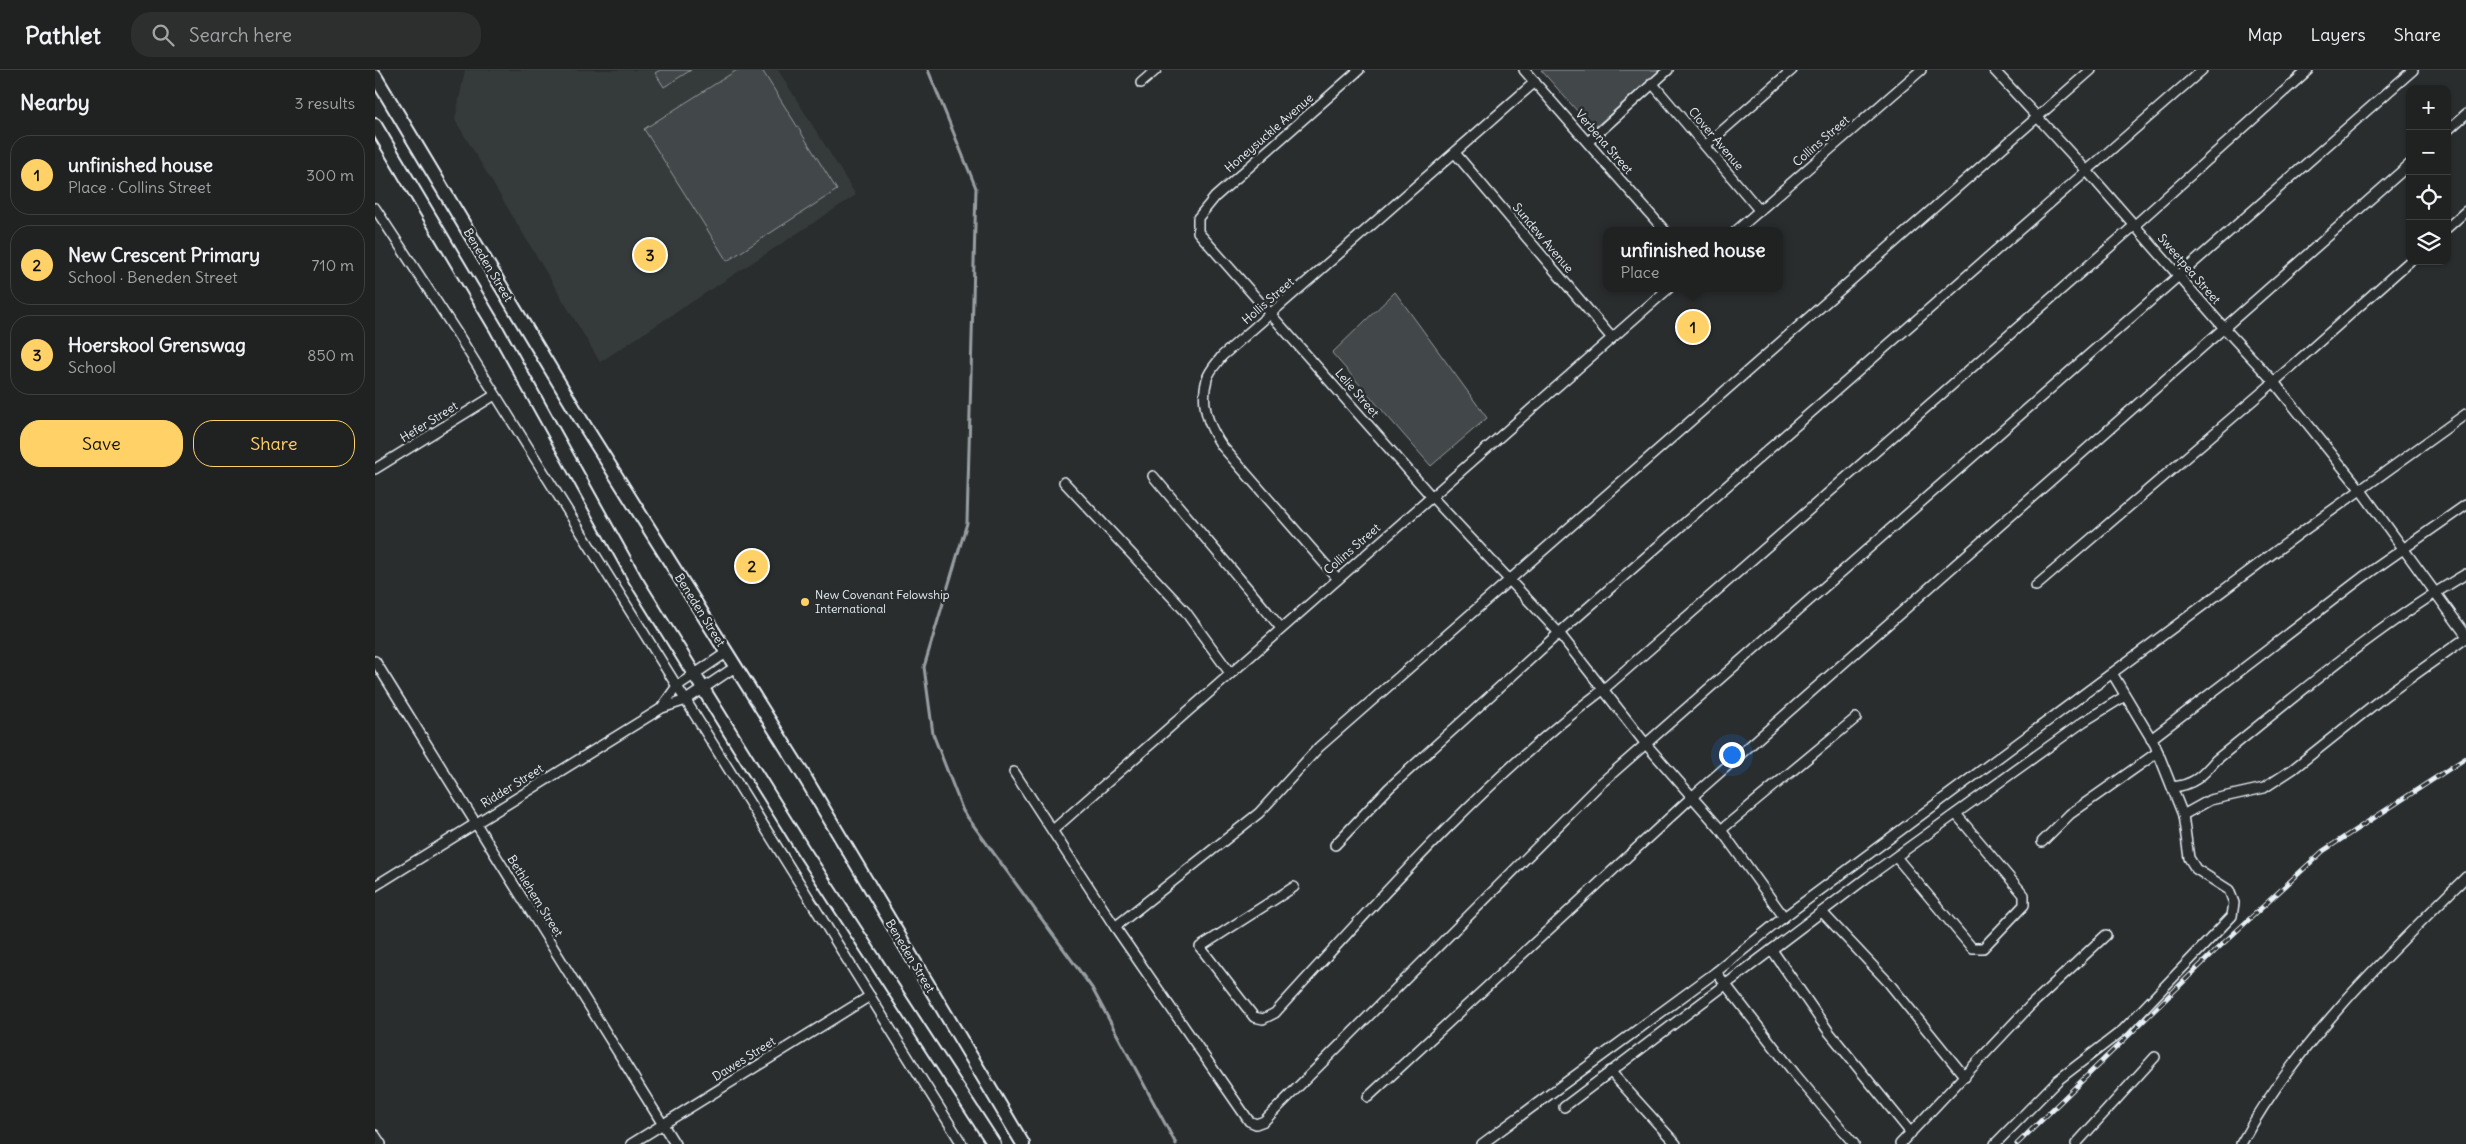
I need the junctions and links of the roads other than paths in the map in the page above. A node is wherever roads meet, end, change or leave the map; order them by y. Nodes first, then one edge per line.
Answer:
1 (380, 70) edge
2 (1156, 70) edge
3 (1359, 70) edge
4 (1524, 70) edge
5 (1668, 70) edge
6 (1792, 70) edge
7 (1921, 70) edge
8 (1994, 70) edge
9 (2091, 70) edge
10 (2202, 70) edge
11 (2308, 70) edge
12 (2413, 70) edge
13 (375, 76) edge
14 (1535, 82) junction
15 (1141, 83) dead end
16 (1652, 83) junction
17 (391, 102) junction
18 (2466, 114) edge
19 (2037, 117) junction
20 (375, 125) edge
21 (2448, 130) edge
22 (1588, 142) junction
23 (1706, 145) junction
24 (1455, 153) junction
25 (2406, 168) edge
26 (2087, 171) junction
27 (375, 208) edge
28 (1760, 210) junction
29 (2466, 211) edge
30 (1197, 218) joint
31 (2451, 224) edge
32 (2135, 225) junction
33 (1662, 227) edge
34 (1741, 227) edge
35 (2406, 265) edge
36 (2179, 276) junction
37 (1664, 292) edge
38 (1271, 315) junction
39 (2225, 330) junction
40 (1612, 338) junction
41 (2274, 382) junction
42 (495, 395) junction
43 (2466, 414) edge
44 (375, 469) edge
45 (1153, 476) dead end
46 (1064, 482) dead end
47 (2360, 489) junction
48 (1431, 496) junction
49 (2466, 505) edge
50 (2403, 549) junction
51 (2466, 574) edge
52 (1337, 578) junction
53 (1509, 580) junction
54 (2036, 586) dead end
55 (2435, 592) junction
56 (1281, 628) junction
57 (1559, 633) junction
58 (2466, 636) edge
59 (726, 653) junction
60 (375, 661) edge
61 (735, 667) junction
62 (1230, 673) junction
63 (2112, 673) junction
64 (693, 674) junction
65 (677, 686) junction
66 (702, 688) junction
67 (1604, 689) junction
68 (2125, 696) junction
69 (686, 700) junction
70 (662, 708) junction
71 (1856, 718) dead end
72 (2151, 739) junction
73 (1645, 743) junction
74 (2158, 752) junction
75 (1014, 772) dead end
76 (2172, 787) junction
77 (1693, 796) junction
78 (1956, 814) junction
79 (2183, 815) junction
80 (475, 823) junction
81 (1053, 830) junction
82 (1721, 830) junction
83 (2042, 842) dead end
84 (1335, 845) dead end
85 (1896, 857) junction
86 (2466, 877) edge
87 (375, 886) edge
88 (1294, 887) dead end
89 (1822, 912) junction
90 (1784, 917) junction
91 (1115, 927) junction
92 (2106, 934) dead end
93 (1772, 950) junction
94 (1715, 972) junction
95 (1726, 985) junction
96 (870, 996) junction
97 (2155, 1057) dead end
98 (1610, 1071) junction
99 (1965, 1077) junction
100 (1368, 1097) dead end
101 (1564, 1107) dead end
102 (663, 1125) junction
103 (1911, 1132) junction
104 (375, 1135) edge
105 (992, 1142) edge
106 (381, 1144) edge
107 (631, 1144) edge
108 (675, 1144) edge
109 (962, 1144) edge
110 (1023, 1144) edge
111 (1482, 1144) edge
112 (1676, 1144) edge
113 (1854, 1144) edge
114 (1900, 1144) edge
115 (1995, 1144) edge
116 (2077, 1144) edge
117 (2241, 1144) edge

1 - 17 street
2 - 15 street
3 - 30 street, Honeysuckle Avenue
4 - 14 street, Verbena Street
5 - 16 street
6 - 23 street
7 - 28 street, Collins Street
8 - 19 street, Sweetpea Street
9 - 19 street
10 - 26 street
11 - 32 street
12 - 36 street
13 - 17 main road, Beneden Street
14 - 22 street, Verbena Street
14 - 24 street, Hollis Street
16 - 22 street
16 - 23 street, Clover Avenue
17 - 59 main road, Beneden Street
18 - 21 street
19 - 26 street, Sweetpea Street
19 - 53 street
20 - 64 main road, Beneden Street
22 - 33 street, Verbena Street
23 - 28 street, Clover Avenue
24 - 38 street, Hollis Street
24 - 40 street, Sundew Avenue
25 - 39 street
26 - 32 street, Sweetpea Street
26 - 57 street
27 - 42 street
28 - 34 street, Collins Street
29 - 31 street
30 - 38 street, Lelie Street
32 - 36 street, Sweetpea Street
32 - 67 street
35 - 41 street
36 - 39 street, Sweetpea Street
36 - 73 street
37 - 40 street, Collins Street
38 - 48 street, Lelie Street
38 - 52 street, Hollis Street
39 - 41 street, Sweetpea Street
39 - 77 street
40 - 48 street, Collins Street
41 - 47 street, Sweetpea Street
41 - 54 street
42 - 44 street, Hefer Street
42 - 65 street
43 - 47 street
45 - 56 street
46 - 62 street
47 - 50 street, Sweetpea Street
47 - 63 street
48 - 52 street, Collins Street
48 - 53 street, Lelie Street
49 - 50 street
50 - 55 street, Sweetpea Street
50 - 72 street
51 - 55 street
52 - 56 street, Collins Street
53 - 57 street, Lelie Street
53 - 91 street
55 - 58 street, Sweetpea Street
55 - 76 street
56 - 62 street, Collins Street
57 - 67 street, Lelie Street
57 - 84 street
58 - 79 street
59 - 61 main road, Beneden Street
59 - 64 street, Ridder Street
60 - 80 street, Bethlehem Street
61 - 66 street, Ridder Street
61 - 110 main road, Beneden Street
62 - 81 street, Collins Street
63 - 68 street
63 - 90 street
64 - 65 street, Ridder Street
64 - 66 main road, Beneden Street
65 - 69 street
65 - 70 street, Ridder Street
66 - 69 street, Ridder Street
66 - 105 main road, Beneden Street
67 - 73 street, Lelie Street
67 - 88 street
68 - 72 street
68 - 78 street
69 - 70 street, Ridder Street
69 - 96 street
70 - 80 street, Ridder Street
71 - 82 street
72 - 74 street
73 - 77 street, Lelie Street
73 - 91 street
74 - 76 street
74 - 83 street
75 - 81 street
76 - 79 street
77 - 82 street, Lelie Street
77 - 100 street
78 - 85 street
78 - 85 street
79 - 115 street
80 - 87 street, Ridder Street
80 - 102 street, Bethlehem Street
81 - 91 street
82 - 90 street, Lelie Street
85 - 89 street
86 - 117 street
89 - 93 street
89 - 99 street
90 - 94 street
92 - 99 street
93 - 95 street
93 - 103 street
94 - 95 street
94 - 111 street
95 - 98 street
95 - 113 street
96 - 102 street, Dawes Street
96 - 109 street
97 - 116 street
98 - 101 street
98 - 112 street
99 - 103 street
102 - 107 street, Dawes Street
102 - 108 street, Bethlehem Street
103 - 114 street
104 - 106 street

